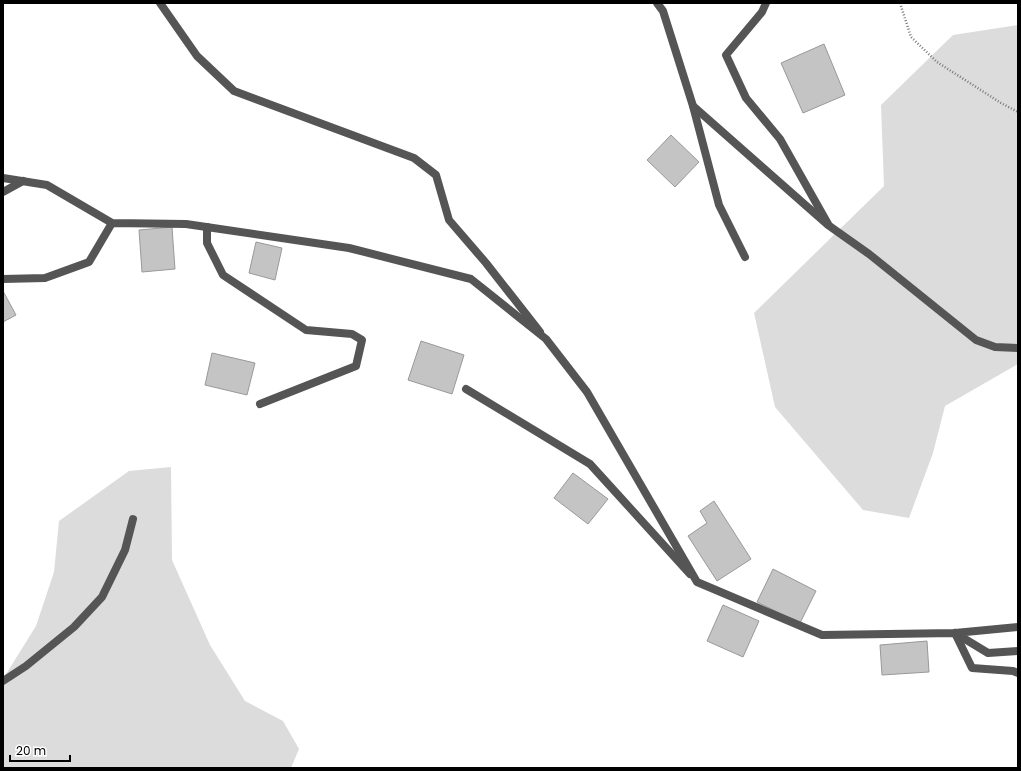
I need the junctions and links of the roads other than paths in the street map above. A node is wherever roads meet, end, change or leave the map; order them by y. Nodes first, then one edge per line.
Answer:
1 (160, 3) edge
2 (657, 3) edge
3 (766, 3) edge
4 (693, 106) junction
5 (3, 178) edge
6 (23, 181) junction
7 (3, 192) edge
8 (112, 223) junction
9 (828, 225) junction
10 (207, 227) junction
11 (745, 257) dead end
12 (3, 279) edge
13 (546, 339) junction
14 (1018, 348) edge
15 (466, 388) dead end
16 (260, 404) dead end
17 (133, 519) dead end
18 (697, 582) junction
19 (1018, 627) edge
20 (956, 633) junction
21 (1018, 651) edge
22 (1018, 673) edge
23 (3, 681) edge

1 - 13 street
2 - 4 street
3 - 9 street
4 - 9 street
4 - 11 street
5 - 6 street
6 - 7 street
6 - 8 street
8 - 10 street
8 - 12 street
9 - 14 street
10 - 13 street
10 - 16 street
13 - 18 street
15 - 18 street
17 - 23 street
18 - 20 street
19 - 20 street
20 - 21 street
20 - 22 street

